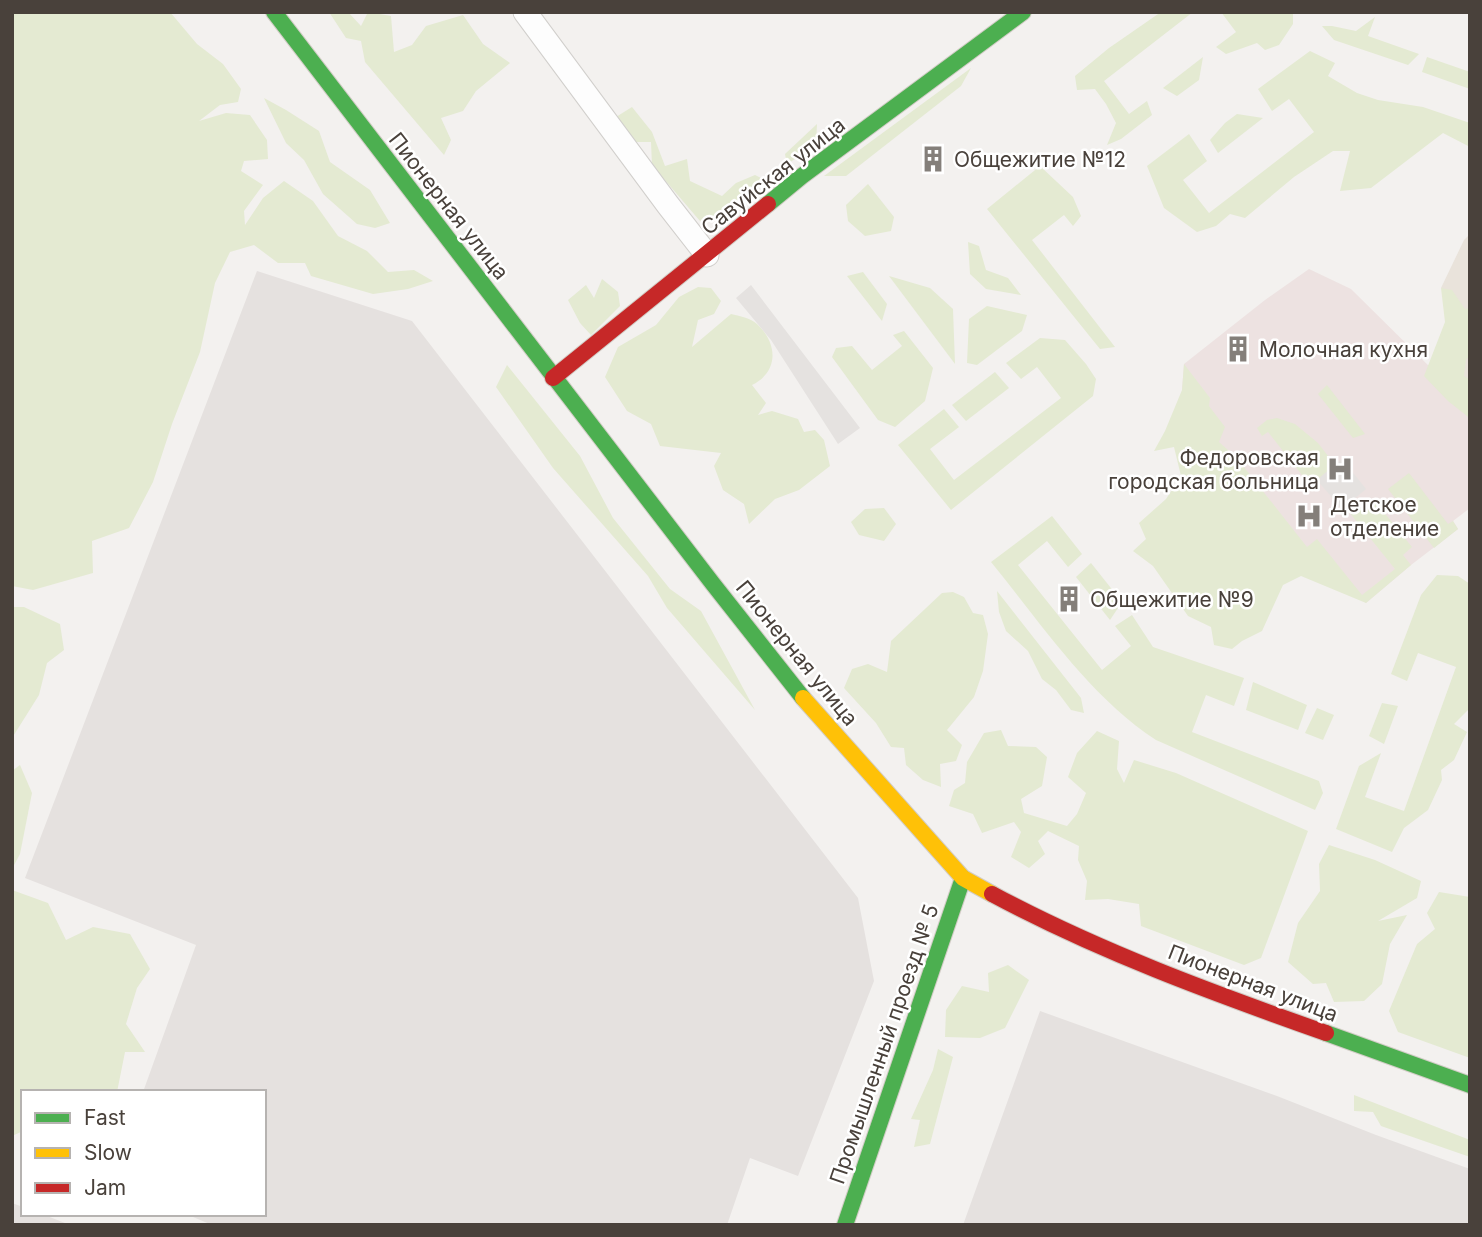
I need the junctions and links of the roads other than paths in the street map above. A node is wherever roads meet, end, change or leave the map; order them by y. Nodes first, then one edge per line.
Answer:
1 (274, 12) edge
2 (526, 12) edge
3 (1023, 12) edge
4 (707, 255) junction
5 (553, 378) junction
6 (963, 878) junction
7 (1470, 1086) edge
8 (845, 1225) edge

1 - 5 main road, Пионерная улица
2 - 4 street
3 - 4 main road, Савуйская улица
4 - 5 main road, Савуйская улица
5 - 6 main road, Пионерная улица
6 - 7 main road, Пионерная улица
6 - 8 main road, Промышленный проезд № 5

